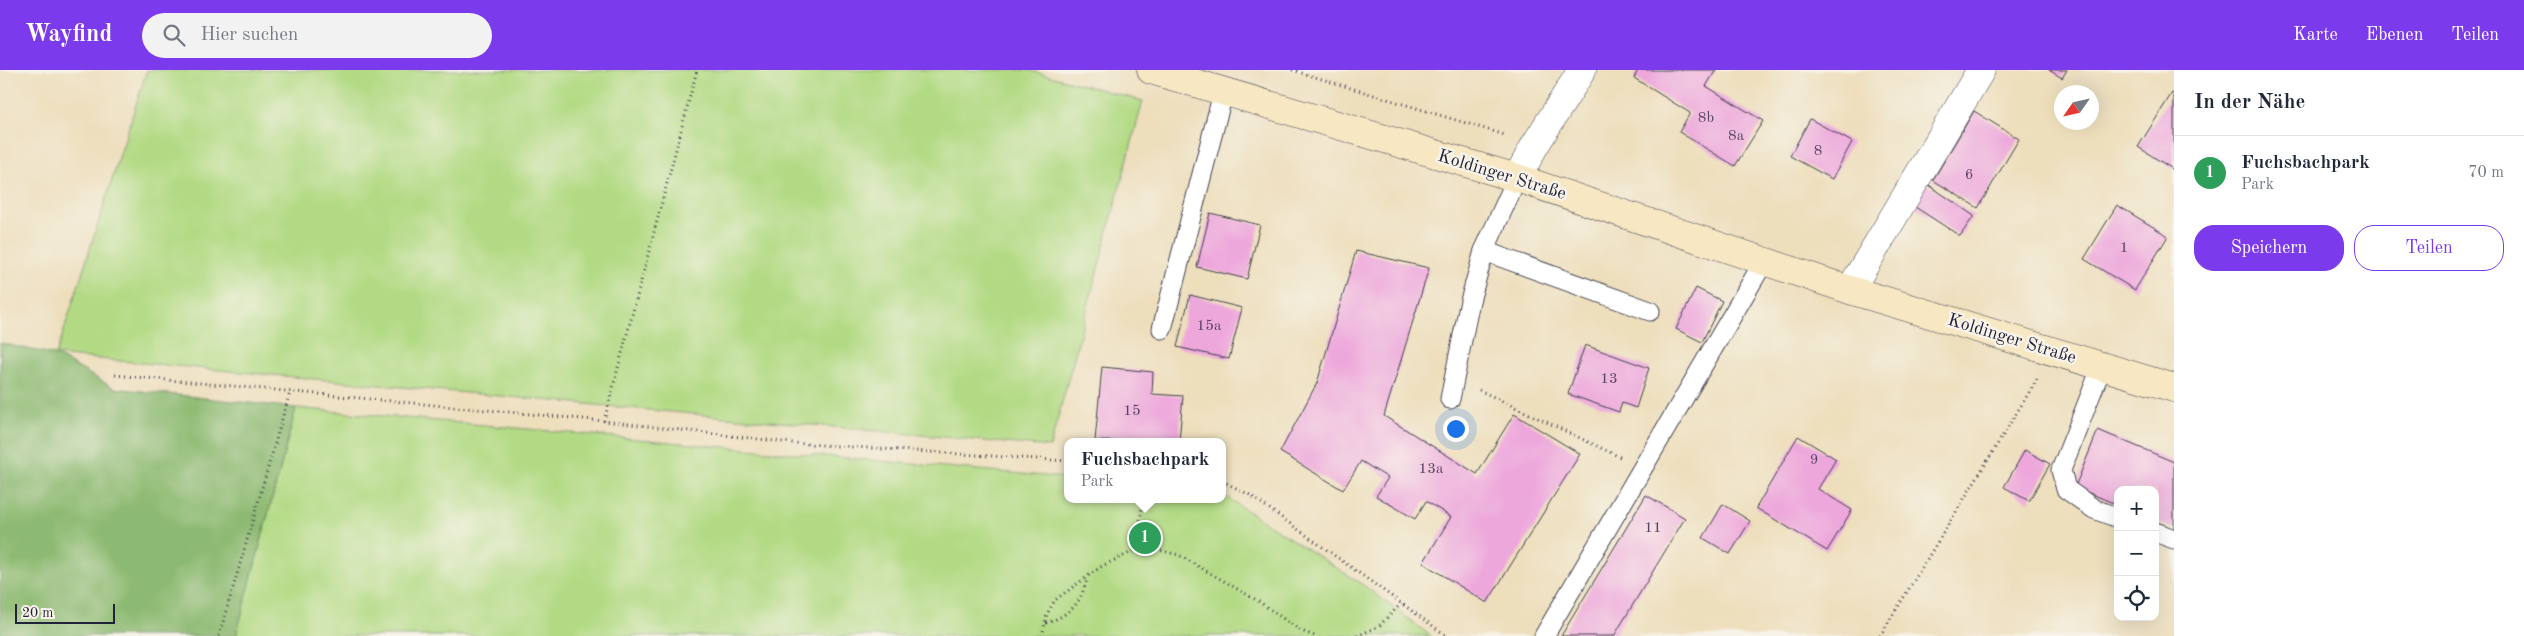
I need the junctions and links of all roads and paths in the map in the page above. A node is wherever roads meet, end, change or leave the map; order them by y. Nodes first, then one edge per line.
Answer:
1 (697, 70) edge
2 (1150, 70) edge
3 (1582, 70) edge
4 (1981, 70) edge
5 (1223, 93) junction
6 (1518, 178) junction
7 (1484, 251) junction
8 (1763, 263) junction
9 (1850, 290) junction
10 (1650, 311) dead end
11 (1162, 329) dead end
12 (2054, 352) junction
13 (2102, 366) junction
14 (116, 375) dead end
15 (1454, 378) junction
16 (2174, 386) edge
17 (290, 392) junction
18 (1450, 399) dead end
19 (604, 420) junction
20 (1622, 458) dead end
21 (1064, 462) edge
22 (1226, 483) edge
23 (1142, 503) edge
24 (2114, 516) edge
25 (2159, 533) edge
26 (2174, 539) edge
27 (1136, 550) junction
28 (1087, 579) junction
29 (1401, 604) junction
30 (1046, 623) junction
31 (218, 636) edge
32 (1042, 636) edge
33 (1315, 636) edge
34 (1357, 636) edge
35 (1447, 636) edge
36 (1544, 636) edge
37 (1880, 636) edge

1 - 19 path
2 - 5 street, Koldinger Straße
3 - 6 street
4 - 9 street
5 - 6 street, Koldinger Straße
5 - 11 lane
6 - 7 lane
6 - 8 street, Koldinger Straße
7 - 10 lane
7 - 15 lane
8 - 9 street, Koldinger Straße
8 - 36 lane
9 - 12 street, Koldinger Straße
12 - 13 street, Koldinger Straße
12 - 37 path
13 - 16 street, Koldinger Straße
13 - 24 lane
14 - 17 path
15 - 18 lane
15 - 20 path
17 - 19 path
17 - 31 path
19 - 21 path
22 - 29 path
23 - 27 path
25 - 26 lane
27 - 28 path
27 - 33 path
28 - 30 path
28 - 30 path
29 - 34 path
29 - 35 path
30 - 32 path

